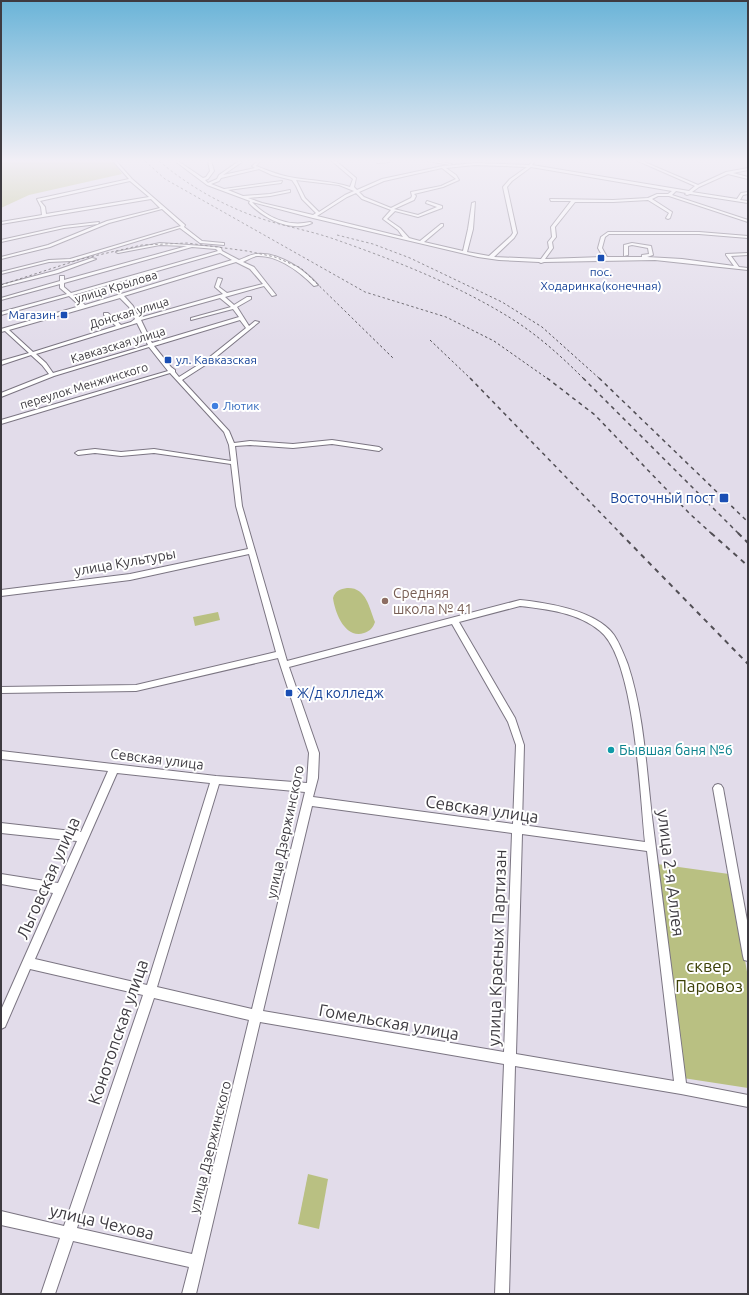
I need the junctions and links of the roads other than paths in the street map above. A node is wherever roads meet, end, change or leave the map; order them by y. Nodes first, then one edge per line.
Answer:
1 (177, 221) edge
2 (284, 221) edge
3 (331, 221) edge
4 (388, 221) edge
5 (470, 221) edge
6 (512, 221) edge
7 (557, 221) edge
8 (108, 222) joint
9 (310, 223) dead end
10 (442, 225) dead end
11 (182, 226) junction
12 (748, 237) edge
13 (408, 240) junction
14 (1, 241) edge
15 (420, 243) junction
16 (223, 244) dead end
17 (192, 246) junction
18 (643, 247) junction
19 (220, 252) junction
20 (464, 253) junction
21 (603, 254) junction
22 (748, 254) edge
23 (626, 255) junction
24 (643, 256) junction
25 (1, 258) edge
26 (490, 258) junction
27 (606, 259) junction
28 (238, 261) junction
29 (541, 262) junction
30 (737, 267) junction
31 (748, 269) edge
32 (63, 271) junction
33 (1, 273) edge
34 (220, 279) dead end
35 (61, 282) junction
36 (264, 285) junction
37 (316, 285) dead end
38 (1, 286) edge
39 (70, 295) junction
40 (274, 295) dead end
41 (121, 296) junction
42 (224, 296) junction
43 (249, 298) dead end
44 (1, 299) edge
45 (84, 307) junction
46 (212, 307) junction
47 (234, 308) junction
48 (1, 314) edge
49 (106, 314) dead end
50 (241, 318) junction
51 (193, 319) dead end
52 (137, 320) junction
53 (257, 322) dead end
54 (120, 327) junction
55 (249, 329) junction
56 (3, 330) edge
57 (151, 345) junction
58 (30, 353) junction
59 (1, 363) edge
60 (52, 375) junction
61 (176, 375) junction
62 (1, 394) edge
63 (1, 422) edge
64 (232, 445) junction
65 (379, 449) dead end
66 (78, 453) dead end
67 (234, 463) junction
68 (252, 551) junction
69 (1, 593) edge
70 (454, 620) junction
71 (281, 654) junction
72 (284, 665) junction
73 (1, 690) edge
74 (1, 755) edge
75 (114, 768) junction
76 (216, 780) junction
77 (311, 788) junction
78 (718, 788) dead end
79 (308, 801) junction
80 (1, 828) edge
81 (517, 830) junction
82 (84, 837) junction
83 (651, 847) junction
84 (1, 879) edge
85 (61, 889) junction
86 (748, 956) edge
87 (28, 963) junction
88 (150, 992) junction
89 (257, 1016) junction
90 (1, 1023) edge
91 (510, 1059) junction
92 (681, 1088) junction
93 (748, 1101) edge
94 (1, 1218) edge
95 (68, 1233) junction
96 (196, 1262) junction
97 (48, 1294) edge
98 (189, 1294) edge
99 (502, 1294) edge

1 - 11 street
2 - 9 street
3 - 13 street
4 - 13 street
5 - 20 street
6 - 26 street
7 - 29 street
8 - 14 street
8 - 25 street
10 - 15 street
11 - 16 street
11 - 33 street
12 - 21 street
13 - 15 street
15 - 20 street
17 - 19 street
17 - 32 street
17 - 35 street
18 - 23 street
18 - 24 street
18 - 24 street
19 - 28 street
19 - 39 street
20 - 26 street
21 - 23 street
21 - 27 street
22 - 30 street
23 - 24 street
26 - 29 street
27 - 29 street
27 - 30 street
28 - 36 street
28 - 37 street, улица Крылова
28 - 41 street, улица Крылова
30 - 31 street
32 - 35 street
32 - 38 street
34 - 42 street
35 - 39 street
35 - 44 street
36 - 40 street
36 - 42 street, Донская улица
39 - 45 street
39 - 48 street
41 - 45 street, улица Крылова
41 - 52 street, улица Дзержинского
42 - 46 street, Донская улица
42 - 47 street
43 - 47 street
45 - 56 street, улица Крылова
46 - 47 street
46 - 51 street
46 - 52 street, Донская улица
47 - 50 street
49 - 54 street
50 - 55 street
50 - 57 street, Кавказская улица
52 - 54 street, Донская улица
52 - 57 street, улица Дзержинского
53 - 55 street, переулок Менжинского
54 - 58 street, Донская улица
55 - 61 street, переулок Менжинского
56 - 58 street
57 - 60 street, Кавказская улица
57 - 61 street, улица Дзержинского
58 - 59 street, Донская улица
58 - 60 street
60 - 62 street, Кавказская улица
61 - 63 street, переулок Менжинского
61 - 64 street, улица Дзержинского
64 - 65 street
64 - 67 street, улица Дзержинского
66 - 67 street
67 - 68 street, улица Дзержинского
68 - 69 street, улица Культуры
68 - 71 street, улица Дзержинского
70 - 72 street, улица 2-я Аллея
70 - 81 street, улица Красных Партизан
70 - 83 street, улица 2-я Аллея
71 - 72 street, улица Дзержинского
71 - 73 street
72 - 77 street, улица Дзержинского
74 - 75 street, Севская улица
75 - 76 street, Севская улица
75 - 82 street, Льговская улица
76 - 77 street, Севская улица
76 - 88 street, Конотопская улица
77 - 79 street, улица Дзержинского
78 - 86 street
79 - 81 street, Севская улица
79 - 89 street, улица Дзержинского
80 - 82 street
81 - 83 street, Севская улица
81 - 91 street, улица Красных Партизан
82 - 85 street, Льговская улица
83 - 92 street, улица 2-я Аллея
84 - 85 street
85 - 87 street, Льговская улица
87 - 88 street, Гомельская улица
87 - 90 street, Льговская улица
88 - 89 street, Гомельская улица
88 - 95 street, Конотопская улица
89 - 91 street, Гомельская улица
89 - 96 street, улица Дзержинского
91 - 92 street, Гомельская улица
91 - 99 street, улица Красных Партизан
92 - 93 street, Гомельская улица
94 - 95 street, улица Чехова
95 - 96 street, улица Чехова
95 - 97 street, Конотопская улица
96 - 98 street, улица Дзержинского

